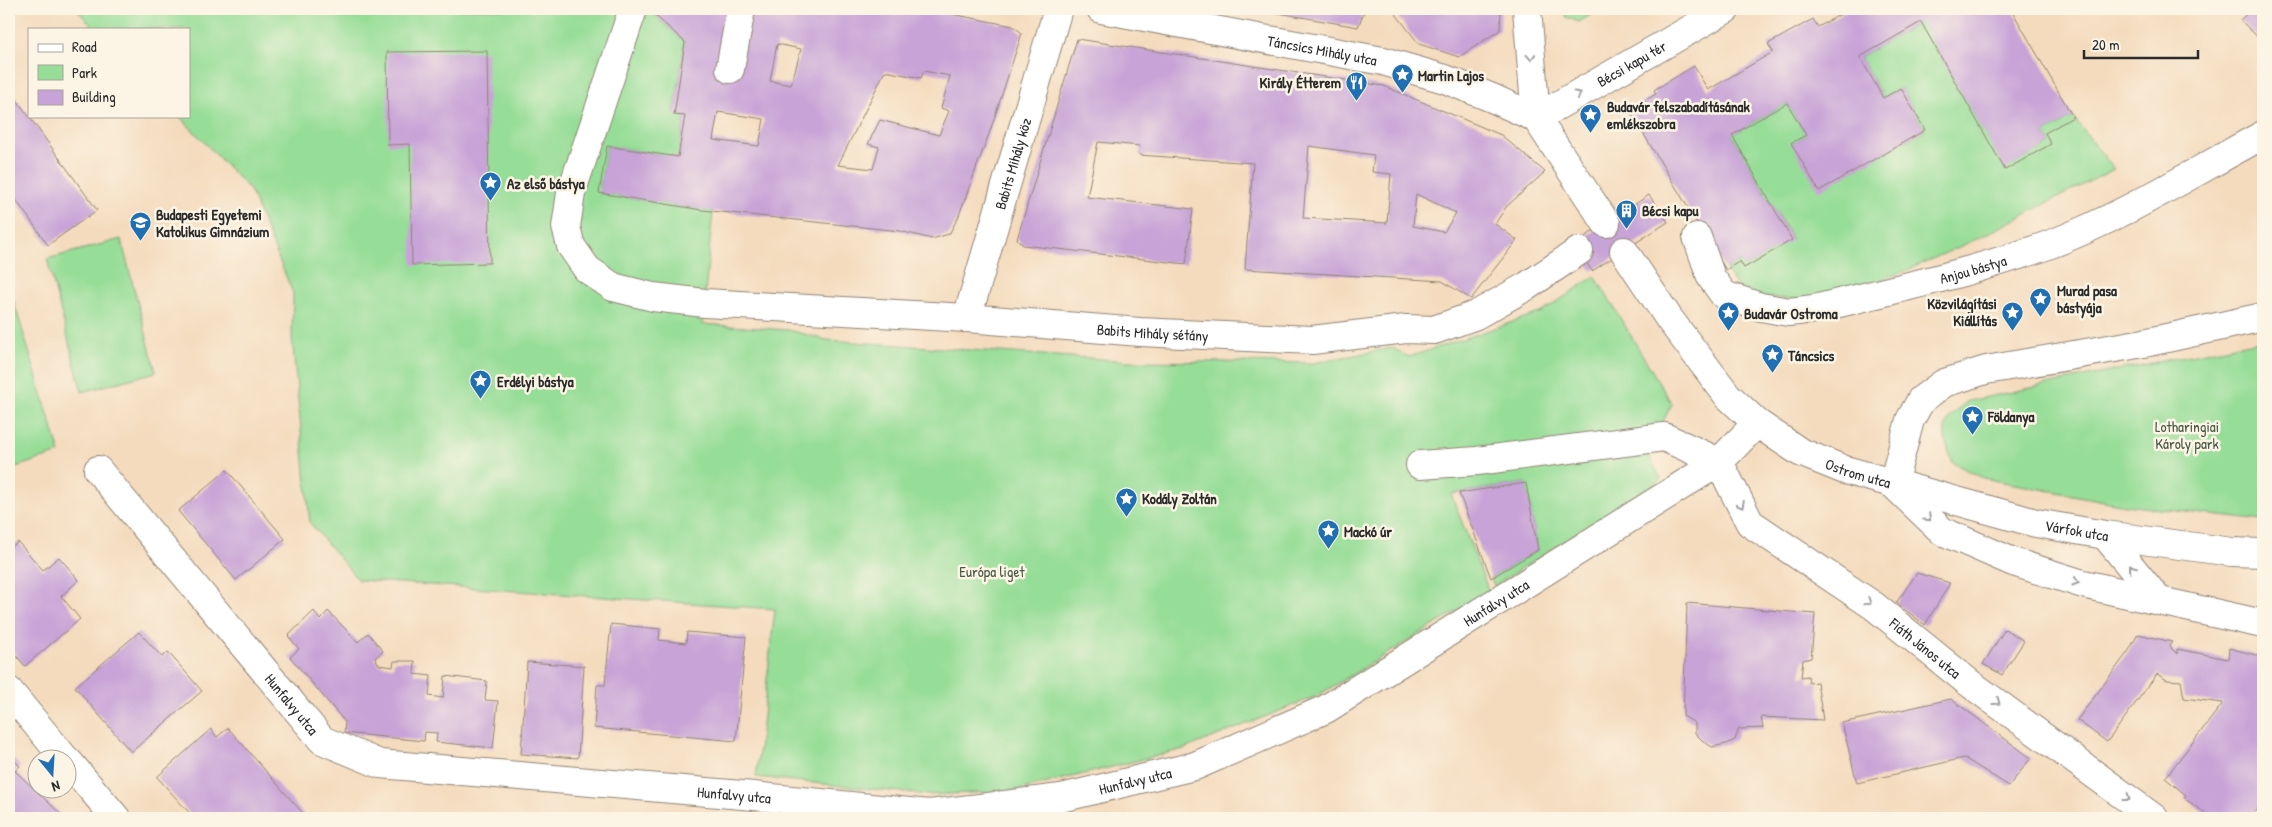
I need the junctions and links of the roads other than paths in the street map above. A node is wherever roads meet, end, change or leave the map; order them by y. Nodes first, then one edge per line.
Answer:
1 (633, 9) edge
2 (741, 9) edge
3 (1058, 9) edge
4 (1100, 9) edge
5 (1527, 9) edge
6 (1726, 9) edge
7 (730, 70) dead end
8 (1536, 118) junction
9 (2263, 135) edge
10 (1606, 223) dead end
11 (1697, 237) dead end
12 (1579, 251) dead end
13 (1624, 251) dead end
14 (2263, 317) edge
15 (967, 318) junction
16 (1757, 423) junction
17 (1719, 462) junction
18 (1420, 465) dead end
19 (98, 470) dead end
20 (1893, 484) junction
21 (2105, 535) junction
22 (2263, 553) edge
23 (2159, 601) junction
24 (2263, 624) edge
25 (9, 691) edge
26 (59, 750) edge
27 (78, 773) edge
28 (116, 818) edge
29 (2154, 818) edge

1 - 15 street, Babits Mihály sétány
2 - 7 street
3 - 15 street, Babits Mihály köz
4 - 8 street, Táncsics Mihály utca
5 -> 8 street
8 -> 6 street, Bécsi kapu tér
8 - 10 street
9 - 11 street, Anjou bástya
12 - 15 street, Babits Mihály sétány
13 - 16 street, Ostrom utca
14 - 20 street
16 - 17 street, Hunfalvy utca
16 - 20 street, Ostrom utca
17 - 18 street
17 - 19 street, Hunfalvy utca
17 -> 29 street, Fiáth János utca
20 - 21 street, Várfok utca
20 -> 23 street, Ostrom utca
21 - 22 street, Várfok utca
23 -> 21 street
23 - 24 street, Ostrom utca
25 - 26 street
27 - 28 street

